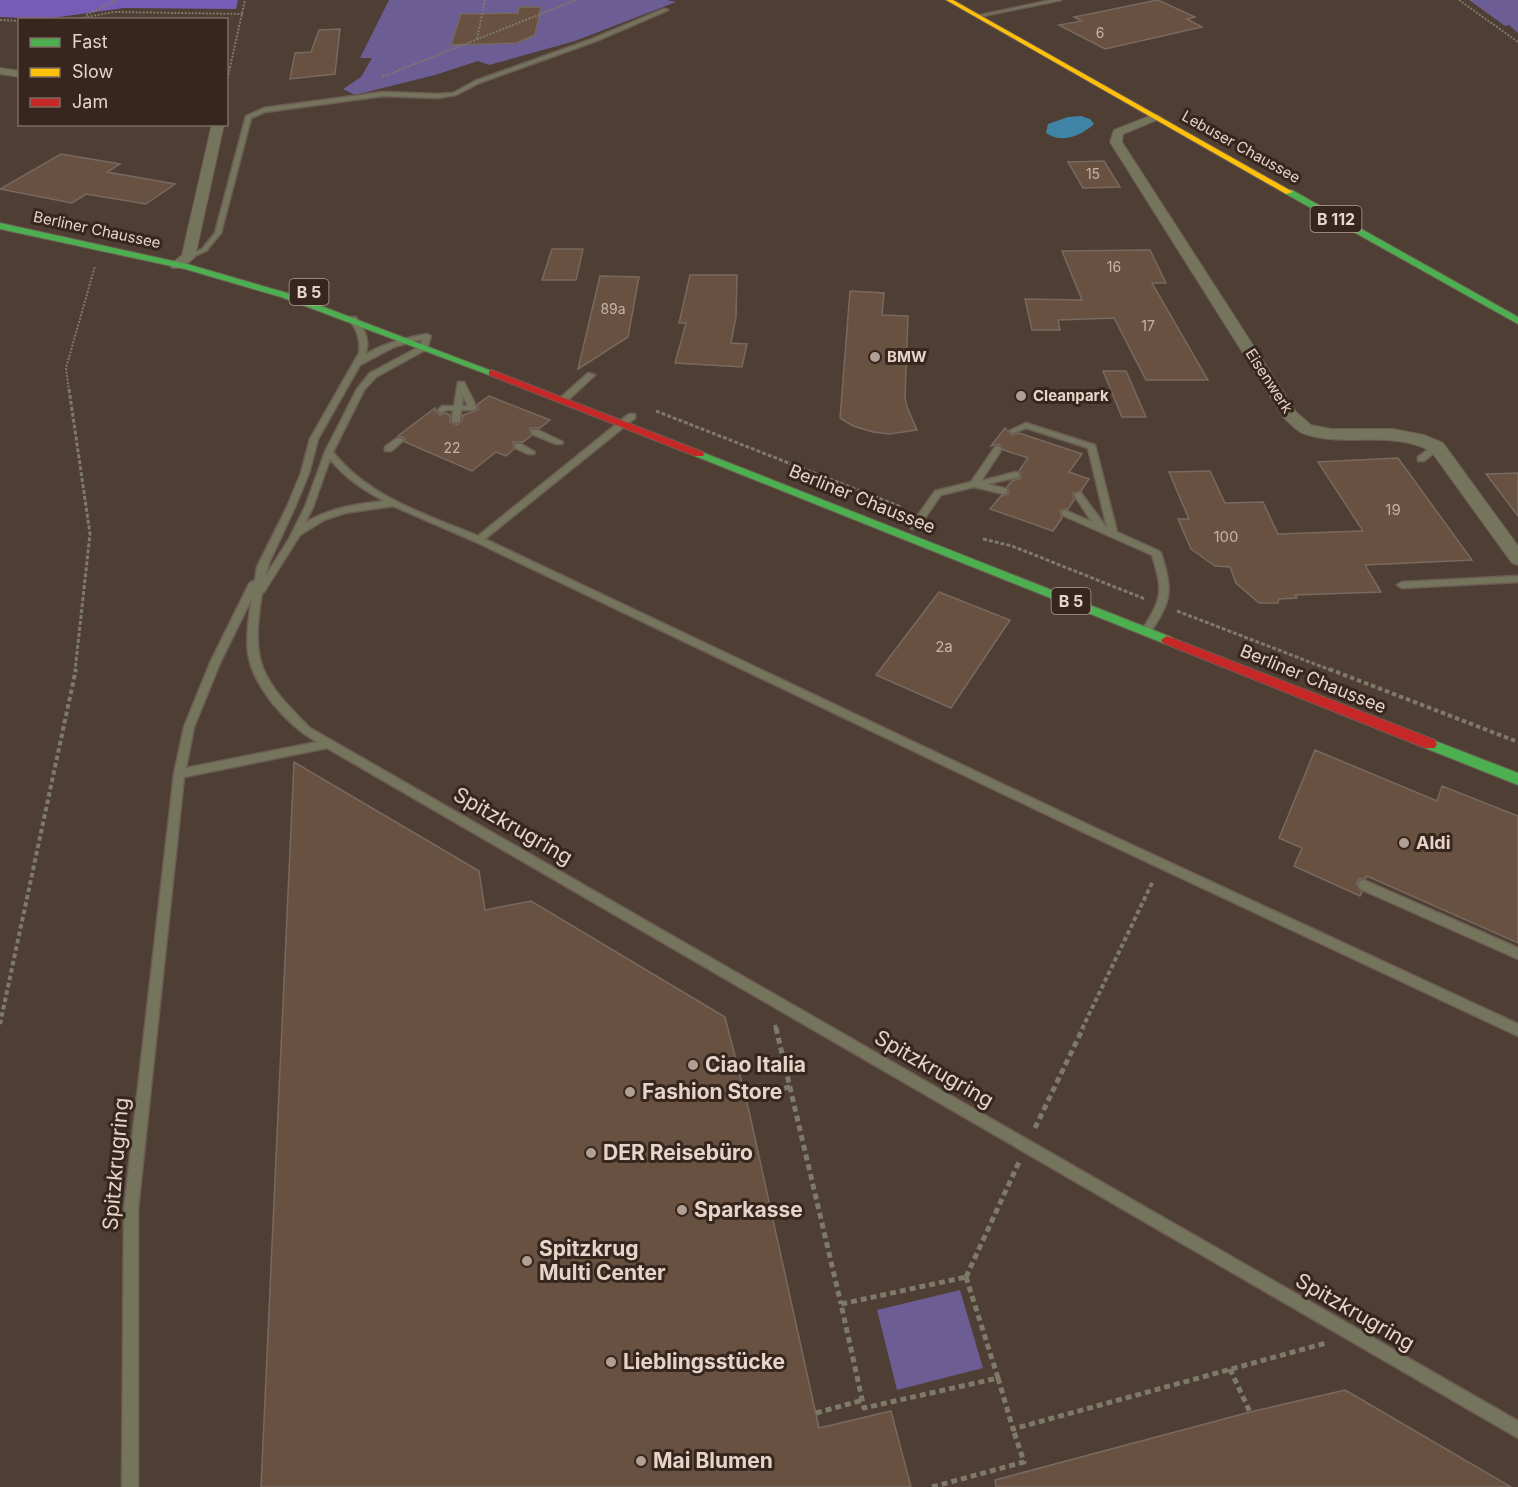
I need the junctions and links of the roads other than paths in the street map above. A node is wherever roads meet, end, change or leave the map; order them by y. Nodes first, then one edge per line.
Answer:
1 (949, 0) edge
2 (1059, 0) edge
3 (666, 10) dead end
4 (978, 16) junction
5 (0, 71) edge
6 (18, 74) edge
7 (1155, 117) junction
8 (218, 126) edge
9 (0, 226) edge
10 (184, 263) junction
11 (353, 319) junction
12 (1518, 321) edge
13 (406, 340) junction
14 (425, 341) junction
15 (355, 367) junction
16 (591, 375) dead end
17 (567, 396) junction
18 (457, 408) junction
19 (441, 411) dead end
20 (628, 420) junction
21 (456, 421) dead end
22 (1013, 431) dead end
23 (535, 432) dead end
24 (400, 440) dead end
25 (559, 442) dead end
26 (518, 446) dead end
27 (1437, 447) junction
28 (388, 448) dead end
29 (998, 448) dead end
30 (329, 452) junction
31 (531, 452) dead end
32 (1421, 459) dead end
33 (1016, 475) dead end
34 (974, 484) junction
35 (1004, 491) dead end
36 (1078, 495) dead end
37 (394, 503) junction
38 (1065, 513) dead end
39 (914, 527) junction
40 (1102, 530) junction
41 (1113, 534) junction
42 (293, 539) junction
43 (479, 540) junction
44 (1518, 559) edge
45 (264, 563) junction
46 (1518, 579) edge
47 (1402, 585) dead end
48 (256, 597) junction
49 (1150, 626) junction
50 (215, 663) junction
51 (1264, 663) dead end
52 (329, 744) junction
53 (179, 774) junction
54 (1518, 779) edge
55 (1364, 885) dead end
56 (1518, 954) edge
57 (1518, 1030) edge
58 (1518, 1430) edge
59 (130, 1487) edge

1 - 4 main road, Lebuser Chaussee / B 112
2 - 4 lane
3 - 10 lane
4 - 7 main road, Lebuser Chaussee / B 112
5 - 6 street
7 - 12 main road, Lebuser Chaussee / B 112
7 - 27 street, Eisenwerk
8 - 10 street
9 - 10 main road, Berliner Chaussee / B 5
10 - 11 main road, Berliner Chaussee / B 5
10 - 14 main road, Berliner Chaussee / B 5
11 - 13 main road, Berliner Chaussee / B 5
11 - 15 lane, Spitzkrugring
13 - 14 main road, Berliner Chaussee / B 5
13 - 15 lane, Spitzkrugring
14 - 17 main road, Berliner Chaussee / B 5
14 - 30 lane, Spitzkrugring
15 - 45 lane, Spitzkrugring
16 - 17 lane
17 - 20 main road, Berliner Chaussee / B 5
18 - 18 lane
18 - 19 lane
18 - 21 lane
20 - 39 main road, Berliner Chaussee / B 5
20 - 43 lane
20 - 49 main road, Berliner Chaussee / B 5
22 - 41 lane
23 - 25 lane
24 - 28 lane
26 - 31 lane
27 - 32 lane
27 - 44 street
29 - 34 lane
30 - 37 lane
30 - 42 lane, Spitzkrugring
33 - 34 lane
34 - 35 lane
34 - 39 lane
36 - 40 lane
37 - 42 lane, Spitzkrugring
37 - 43 lane
38 - 40 lane
39 - 49 main road, Berliner Chaussee / B 5
40 - 41 lane
41 - 49 lane
42 - 48 lane, Spitzkrugring
43 - 57 lane
45 - 48 lane, Spitzkrugring
45 - 50 lane, Spitzkrugring
46 - 47 lane
48 - 50 lane, Spitzkrugring
48 - 52 lane, Spitzkrugring
49 - 51 main road, Berliner Chaussee / B 5
49 - 54 main road, Berliner Chaussee / B 5
50 - 53 lane, Spitzkrugring
52 - 53 lane
52 - 58 lane, Spitzkrugring
53 - 59 lane, Spitzkrugring
55 - 56 lane

